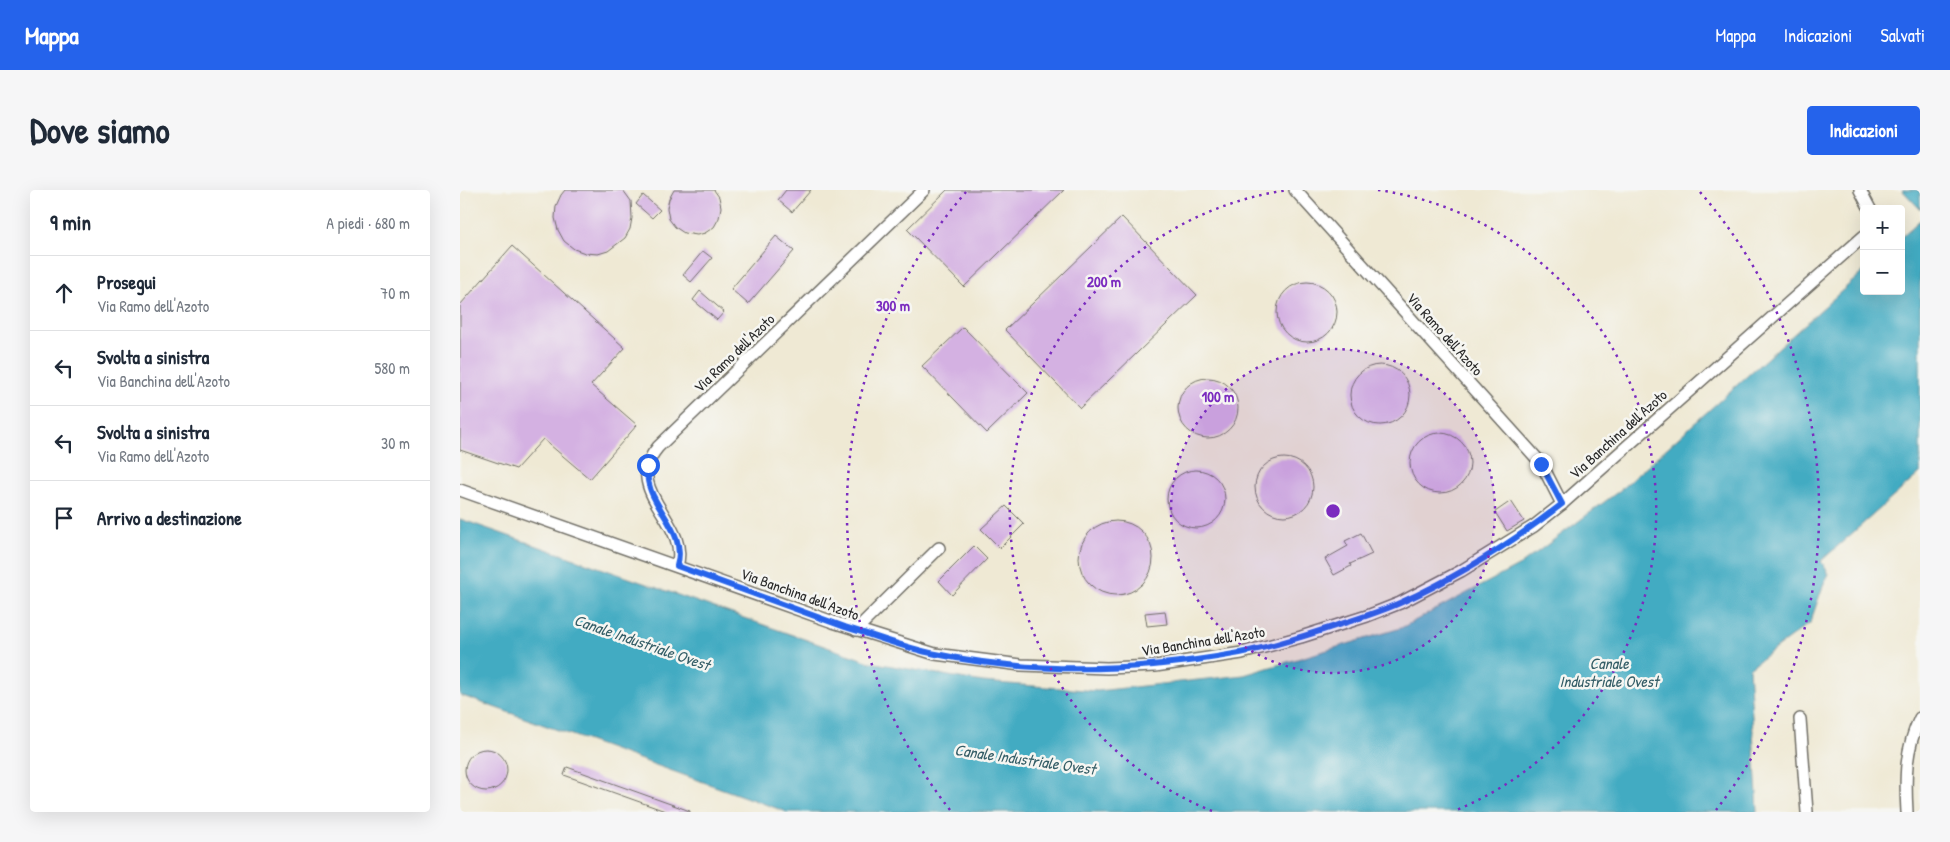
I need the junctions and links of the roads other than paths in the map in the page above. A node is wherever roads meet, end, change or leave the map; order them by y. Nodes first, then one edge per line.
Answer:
1 (924, 190) edge
2 (1295, 190) edge
3 (1860, 190) edge
4 (1868, 205) edge
5 (1860, 239) edge
6 (460, 490) edge
7 (1562, 504) junction
8 (939, 548) dead end
9 (677, 566) junction
10 (856, 630) junction
11 (1920, 718) edge
12 (1800, 720) dead end
13 (1807, 812) edge
14 (1907, 812) edge

1 - 9 street, Via Ramo dell'Azoto
2 - 7 street, Via Ramo dell'Azoto
3 - 4 street
5 - 7 street, Via Banchina dell'Azoto
6 - 9 street, Via Banchina dell'Azoto
7 - 10 street, Via Banchina dell'Azoto
8 - 10 street
9 - 10 street, Via Banchina dell'Azoto
11 - 14 street
12 - 13 street

